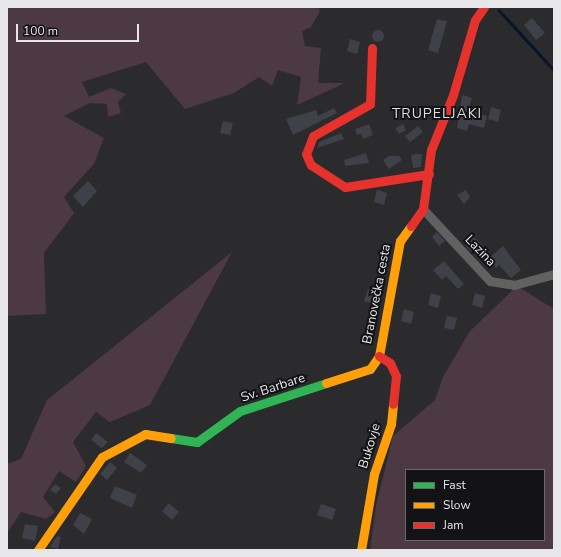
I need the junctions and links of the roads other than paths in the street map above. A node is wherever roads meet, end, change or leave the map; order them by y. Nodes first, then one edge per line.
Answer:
1 (484, 7) edge
2 (372, 48) dead end
3 (429, 174) junction
4 (423, 209) junction
5 (554, 274) edge
6 (379, 356) junction
7 (38, 550) edge
8 (361, 550) edge

1 - 3 street, Branovečka cesta
2 - 3 street
3 - 4 street, Branovečka cesta
4 - 5 street, Lazina
4 - 6 street, Branovečka cesta
6 - 7 street, Sv. Barbare
6 - 8 street, Bukovje

